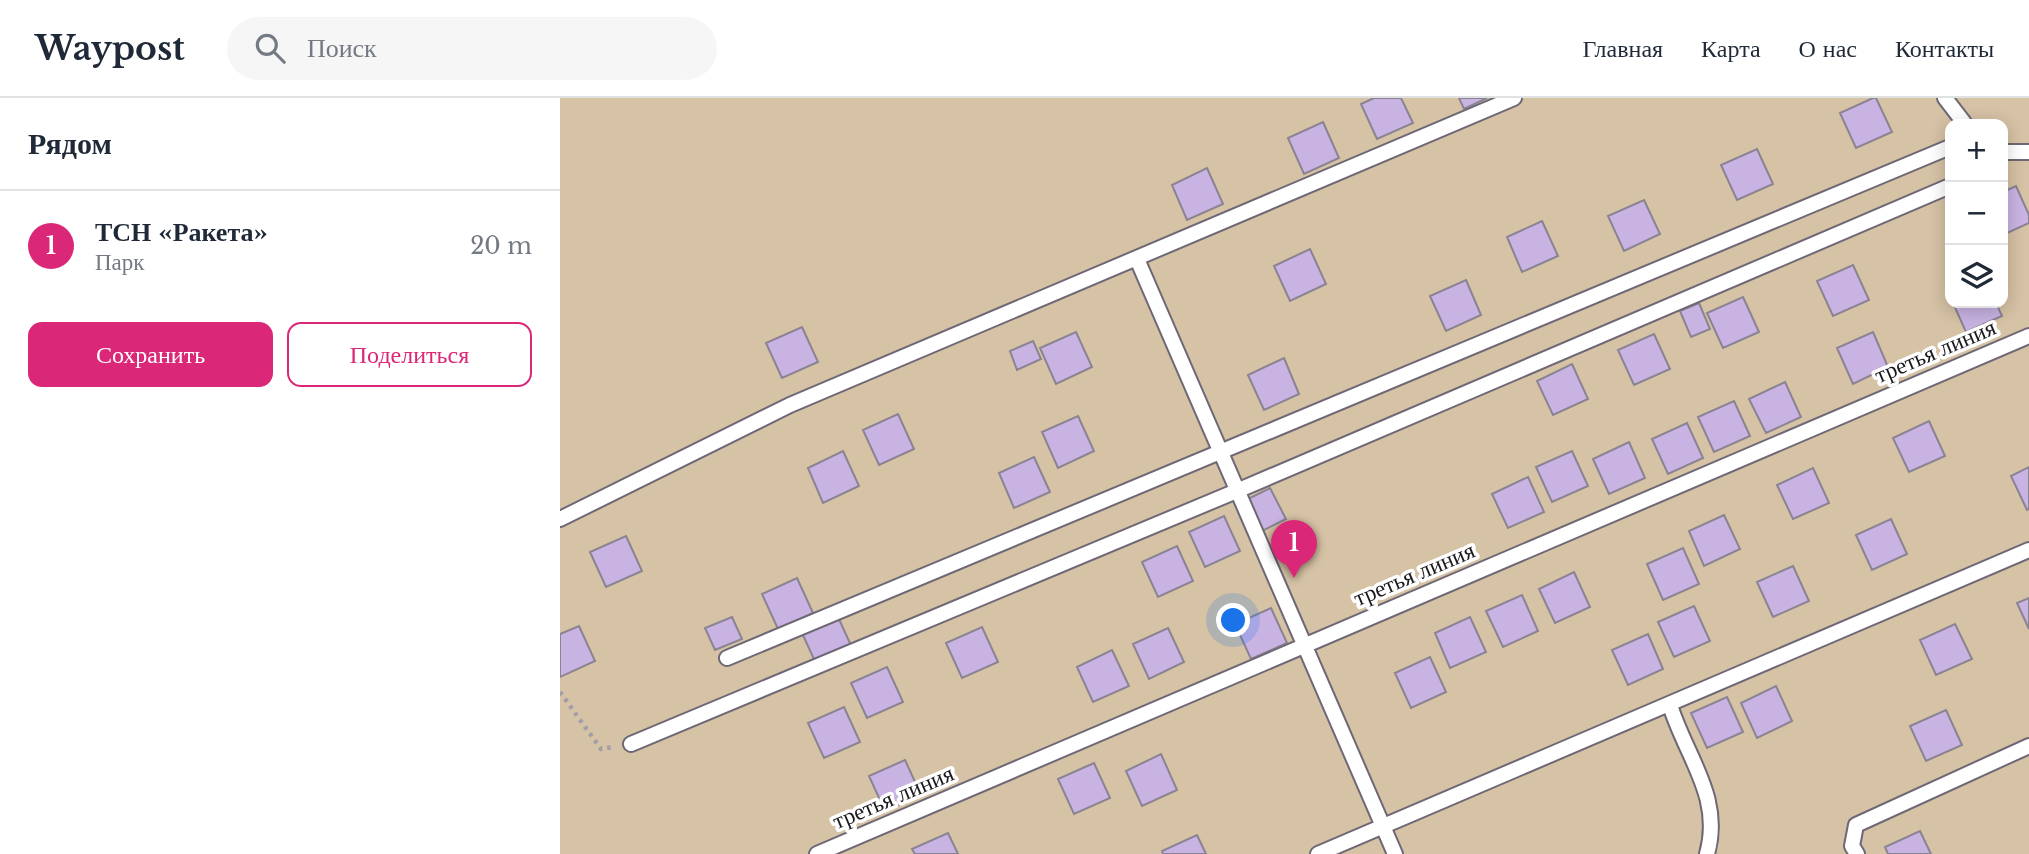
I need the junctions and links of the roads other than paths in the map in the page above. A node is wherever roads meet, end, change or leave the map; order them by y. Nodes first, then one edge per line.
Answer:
1 (1514, 98) edge
2 (1945, 98) edge
3 (1961, 119) edge
4 (1945, 149) edge
5 (2008, 152) edge
6 (2029, 152) edge
7 (1945, 188) edge
8 (1137, 258) junction
9 (2029, 336) edge
10 (1222, 452) junction
11 (1239, 490) junction
12 (560, 519) edge
13 (2029, 550) edge
14 (1306, 645) junction
15 (727, 658) dead end
16 (1670, 705) junction
17 (631, 744) road end
18 (2029, 746) edge
19 (1384, 827) junction
20 (817, 854) edge
21 (1318, 854) edge
22 (1395, 854) edge
23 (1707, 854) edge
24 (1857, 854) edge

1 - 8 lane
2 - 3 lane
4 - 10 lane
5 - 6 lane
7 - 11 lane
8 - 10 lane
8 - 12 lane
9 - 14 lane, третья линия
10 - 11 lane
10 - 15 lane
11 - 14 lane
11 - 17 lane
13 - 16 lane
14 - 19 lane
14 - 20 lane, третья линия
16 - 19 lane
16 - 23 lane
18 - 24 lane
19 - 21 lane
19 - 22 lane

